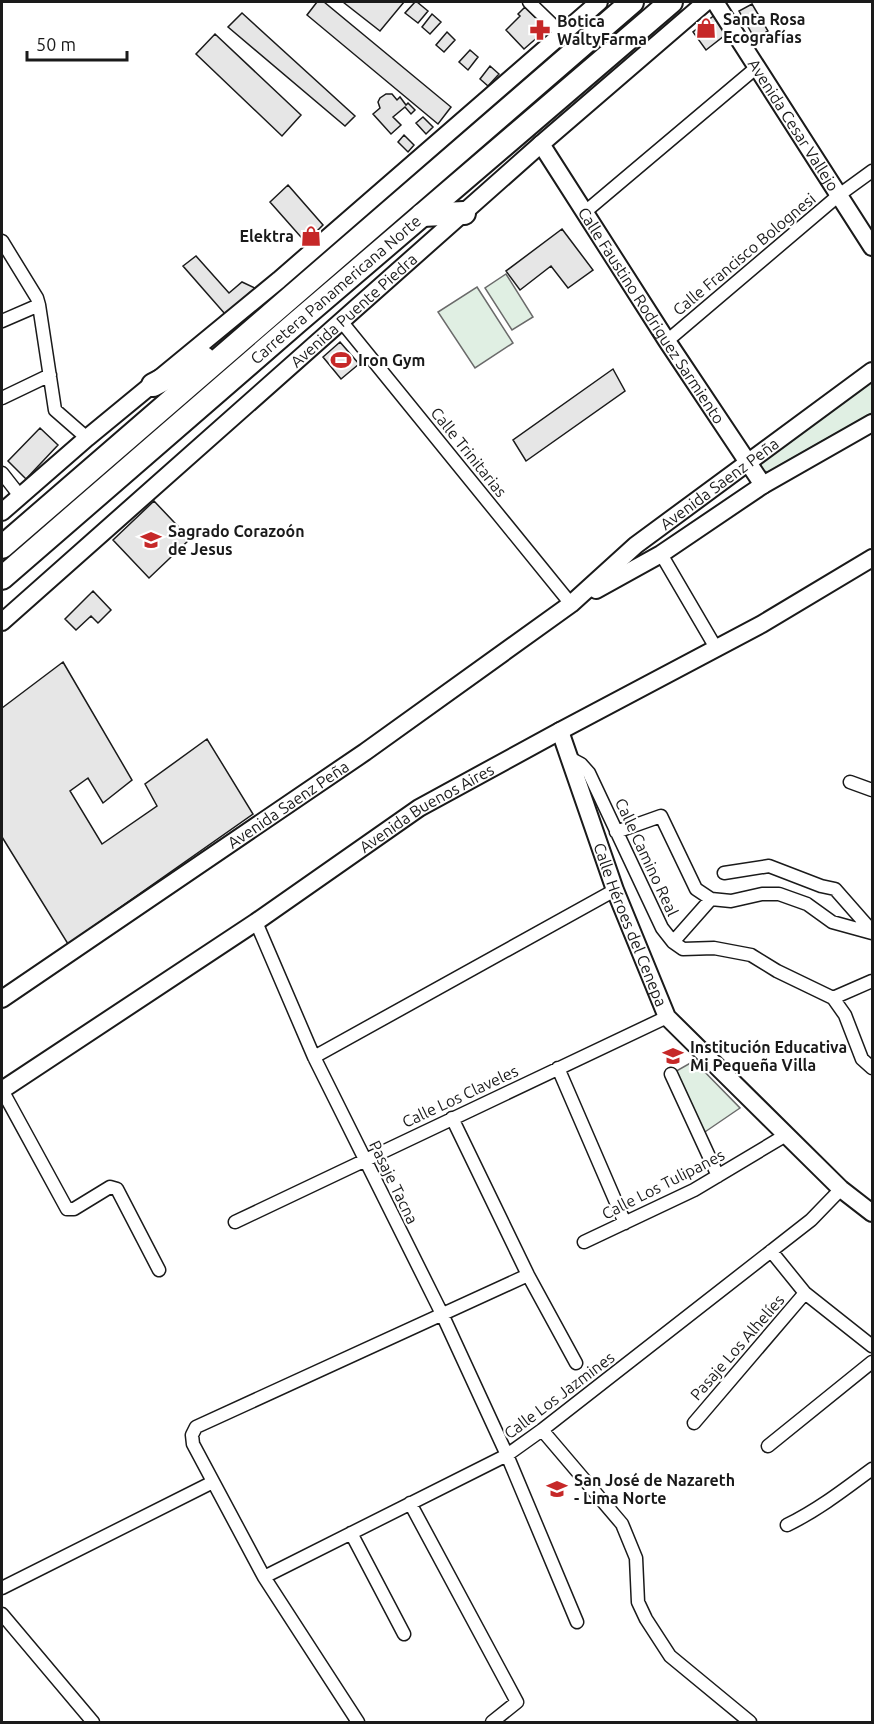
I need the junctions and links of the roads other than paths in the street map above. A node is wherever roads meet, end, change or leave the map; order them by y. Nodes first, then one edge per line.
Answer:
1 (529, 2) edge
2 (600, 2) edge
3 (632, 2) edge
4 (671, 2) edge
5 (705, 2) edge
6 (715, 2) edge
7 (561, 33) junction
8 (757, 67) junction
9 (541, 144) junction
10 (873, 171) edge
11 (839, 195) junction
12 (585, 212) junction
13 (464, 213) junction
14 (422, 215) junction
15 (2, 242) edge
16 (873, 247) edge
17 (39, 305) junction
18 (2, 321) edge
19 (341, 321) junction
20 (254, 328) junction
21 (667, 341) junction
22 (873, 371) edge
23 (50, 375) junction
24 (153, 385) junction
25 (2, 398) edge
26 (873, 423) edge
27 (87, 438) junction
28 (748, 463) junction
29 (2, 472) edge
30 (763, 485) junction
31 (20, 496) junction
32 (2, 512) edge
33 (2, 547) edge
34 (661, 554) junction
35 (873, 558) edge
36 (2, 578) edge
37 (571, 604) junction
38 (2, 621) edge
39 (716, 648) junction
40 (560, 731) junction
41 (568, 757) junction
42 (850, 782) dead end
43 (873, 790) edge
44 (616, 832) junction
45 (724, 873) dead end
46 (615, 890) junction
47 (711, 899) junction
48 (256, 922) junction
49 (873, 932) edge
50 (673, 942) junction
51 (873, 981) edge
52 (833, 998) junction
53 (2, 999) edge
54 (667, 1017) junction
55 (314, 1057) junction
56 (558, 1068) junction
57 (873, 1068) edge
58 (671, 1074) dead end
59 (2, 1090) edge
60 (452, 1118) junction
61 (786, 1135) junction
62 (365, 1159) junction
63 (718, 1176) junction
64 (841, 1189) junction
65 (873, 1213) edge
66 (235, 1222) dead end
67 (625, 1223) junction
68 (584, 1242) dead end
69 (771, 1251) junction
70 (159, 1270) dead end
71 (528, 1275) junction
72 (805, 1293) junction
73 (442, 1314) junction
74 (873, 1346) edge
75 (873, 1362) edge
76 (576, 1363) dead end
77 (693, 1423) dead end
78 (542, 1430) junction
79 (768, 1446) dead end
80 (507, 1455) junction
81 (873, 1469) edge
82 (213, 1482) junction
83 (410, 1503) junction
84 (787, 1525) dead end
85 (351, 1533) junction
86 (264, 1577) junction
87 (2, 1588) edge
88 (2, 1614) edge
89 (577, 1622) dead end
90 (404, 1634) dead end
91 (93, 1722) edge
92 (358, 1722) edge
93 (492, 1722) edge
94 (750, 1722) edge

1 - 7 street
2 - 7 main road
3 - 20 highway, Carretera Panamericana Norte
4 - 14 highway, Carretera Panamericana Norte
5 - 9 main road, Avenida Puente Piedra
6 - 8 main road, Avenida Cesar Vallejo
7 - 24 main road
8 - 11 main road, Avenida Cesar Vallejo
8 - 12 street
9 - 12 main road, Calle Faustino Rodriguez Sarmiento
9 - 13 main road, Avenida Puente Piedra
10 - 11 street, Calle Francisco Bolognesi
11 - 16 main road, Avenida Cesar Vallejo
11 - 21 street, Calle Francisco Bolognesi
12 - 21 main road, Calle Faustino Rodriguez Sarmiento
13 - 14 highway
13 - 19 main road, Avenida Puente Piedra
14 - 36 highway, Carretera Panamericana Norte
15 - 17 street
17 - 18 street
17 - 23 street
19 - 37 street, Calle Trinitarias
19 - 38 main road, Avenida Puente Piedra
20 - 24 highway
20 - 33 highway, Carretera Panamericana Norte
21 - 28 main road, Calle Faustino Rodriguez Sarmiento
22 - 28 main road, Avenida Saenz Peña
23 - 25 street
23 - 27 street
24 - 27 main road
26 - 30 main road, Avenida Saenz Peña
27 - 31 main road
28 - 30 main road, Calle Faustino Rodriguez Sarmiento
28 - 37 main road, Avenida Saenz Peña
29 - 31 street
30 - 34 main road, Avenida Saenz Peña
31 - 32 main road
34 - 37 main road, Avenida Saenz Peña
34 - 39 street
35 - 39 main road, Avenida Buenos Aires
37 - 53 main road, Avenida Saenz Peña
39 - 40 main road, Avenida Buenos Aires
40 - 41 main road, Calle Héroes del Cenepa
40 - 48 main road, Avenida Buenos Aires
41 - 44 street, Calle Camino Real
41 - 46 main road, Calle Héroes del Cenepa
42 - 43 street
44 - 47 street
44 - 50 street, Calle Camino Real
45 - 49 street
46 - 54 main road, Calle Héroes del Cenepa
46 - 55 street
47 - 49 street
47 - 50 street
48 - 55 street, Pasaje Tacna
48 - 59 main road, Avenida Buenos Aires
50 - 52 street, Calle Camino Real
51 - 52 street
52 - 57 street
54 - 56 street, Calle Los Claveles
54 - 61 main road, Calle Héroes del Cenepa
55 - 62 street, Pasaje Tacna
56 - 60 street, Calle Los Claveles
56 - 67 street
58 - 63 street
59 - 70 street
60 - 62 street, Calle Los Claveles
60 - 71 street
61 - 63 street, Calle Los Tulipanes
61 - 64 main road, Calle Héroes del Cenepa
62 - 66 street, Calle Los Claveles
62 - 73 street, Pasaje Tacna
63 - 67 street, Calle Los Tulipanes
64 - 65 main road, Calle Héroes del Cenepa
64 - 69 street, Calle Los Jazmines
67 - 68 street, Calle Los Tulipanes
69 - 72 street
69 - 78 street, Calle Los Jazmines
71 - 73 street
71 - 76 street
72 - 74 street
72 - 77 street, Pasaje Los Alhelíes
73 - 80 street, Pasaje Tacna
73 - 82 street
75 - 79 street
78 - 80 street, Calle Los Jazmines
78 - 94 street
80 - 83 street, Calle Los Jazmines
80 - 89 street, Pasaje Tacna
81 - 84 street
82 - 86 street
82 - 87 street
83 - 85 street, Calle Los Jazmines
83 - 93 street
85 - 86 street, Calle Los Jazmines
85 - 90 street
86 - 92 street
88 - 91 street

